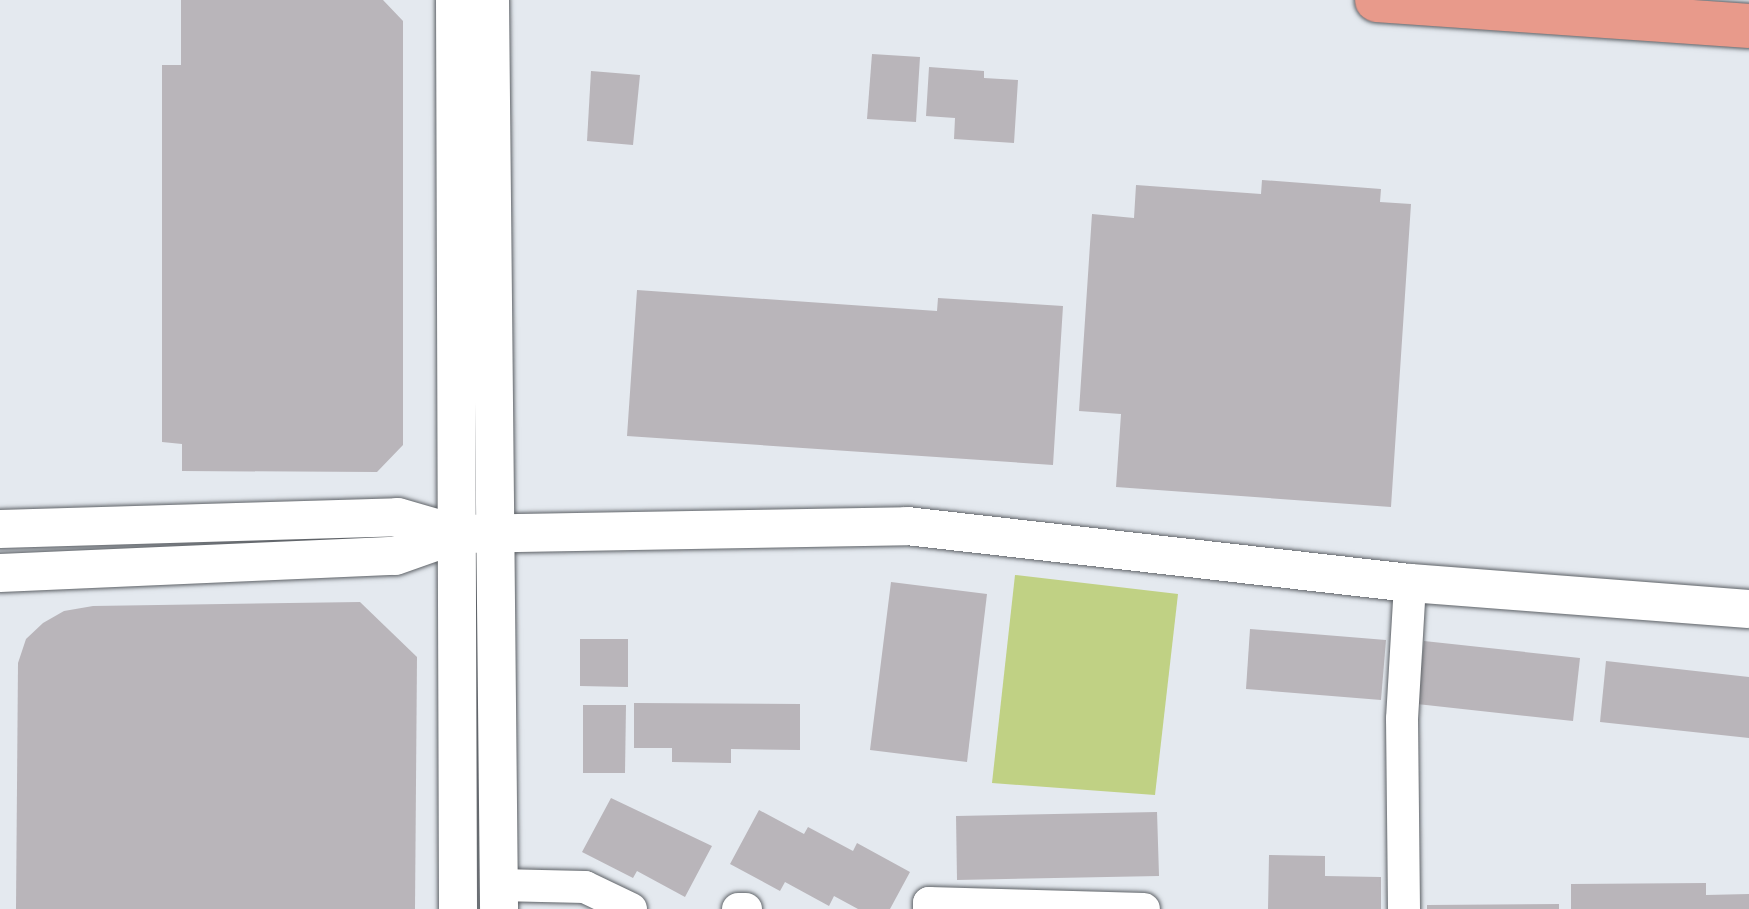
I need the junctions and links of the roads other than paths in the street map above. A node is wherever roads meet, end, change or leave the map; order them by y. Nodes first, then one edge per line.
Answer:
1 (455, 0) edge
2 (490, 0) edge
3 (1377, 0) edge
4 (1749, 26) edge
5 (0, 529) edge
6 (498, 532) junction
7 (457, 534) junction
8 (0, 573) edge
9 (1410, 583) junction
10 (1749, 609) edge
11 (499, 897) edge
12 (458, 909) edge
13 (631, 909) edge
14 (738, 909) edge
15 (746, 909) edge
16 (929, 909) edge
17 (1144, 909) edge
18 (1404, 909) edge

1 - 7 street
2 - 6 street
3 - 4 highway
5 - 7 street
6 - 7 street
6 - 9 street
6 - 11 street
7 - 8 street
7 - 12 street
9 - 10 street
9 - 18 street
11 - 13 street
14 - 15 street
16 - 17 street

